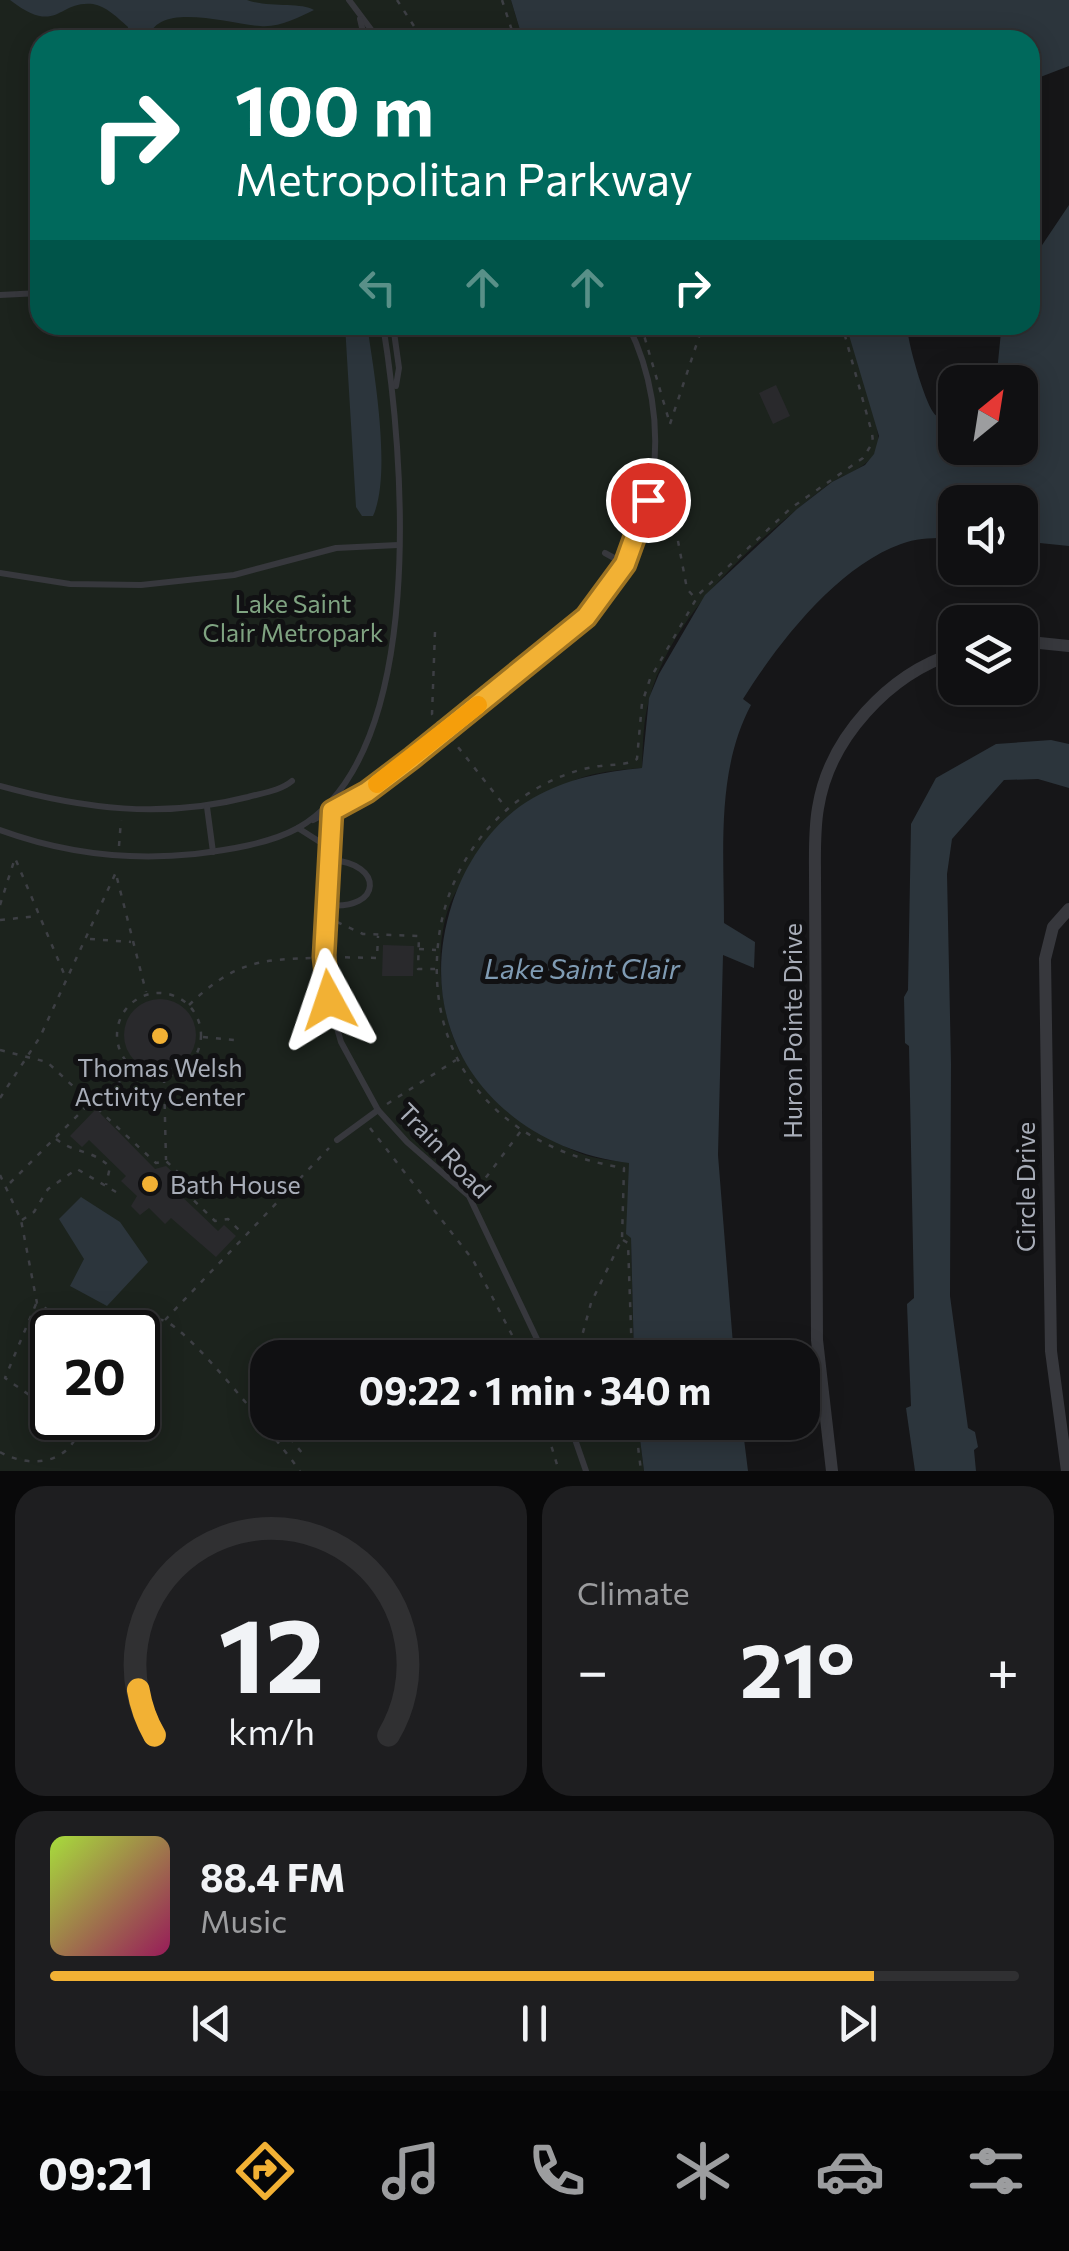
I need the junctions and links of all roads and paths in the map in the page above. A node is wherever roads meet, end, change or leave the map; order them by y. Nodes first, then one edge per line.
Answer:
1 (349, 0) edge
2 (397, 0) edge
3 (502, 0) edge
4 (359, 18) junction
5 (364, 30) edge
6 (370, 30) edge
7 (416, 30) edge
8 (512, 30) edge
9 (30, 294) edge
10 (0, 295) edge
11 (385, 335) edge
12 (394, 335) edge
13 (632, 335) edge
14 (701, 335) edge
15 (845, 335) edge
16 (394, 397) junction
17 (670, 424) dead end
18 (666, 477) dead end
19 (398, 545) junction
20 (604, 553) dead end
21 (625, 564) junction
22 (0, 573) edge
23 (696, 599) junction
24 (1038, 643) edge
25 (1069, 646) edge
26 (938, 660) edge
27 (292, 781) dead end
28 (0, 786) edge
29 (334, 794) junction
30 (207, 807) junction
31 (332, 811) junction
32 (121, 820) dead end
33 (298, 828) junction
34 (0, 830) edge
35 (119, 848) dead end
36 (332, 850) junction
37 (213, 852) junction
38 (331, 860) junction
39 (117, 870) dead end
40 (116, 877) junction
41 (326, 905) junction
42 (0, 906) edge
43 (1069, 909) edge
44 (39, 916) junction
45 (0, 920) edge
46 (325, 921) junction
47 (378, 934) junction
48 (88, 938) junction
49 (134, 942) junction
50 (419, 950) junction
51 (437, 950) junction
52 (332, 957) dead end
53 (318, 958) dead end
54 (435, 969) junction
55 (66, 976) junction
56 (147, 994) junction
57 (189, 1005) junction
58 (202, 1037) junction
59 (240, 1045) dead end
60 (0, 1050) edge
61 (27, 1058) junction
62 (458, 1059) junction
63 (132, 1068) junction
64 (164, 1077) junction
65 (0, 1098) edge
66 (90, 1102) junction
67 (98, 1106) junction
68 (382, 1108) junction
69 (367, 1122) dead end
70 (520, 1132) junction
71 (56, 1139) junction
72 (337, 1140) joint
73 (166, 1160) junction
74 (0, 1175) edge
75 (8, 1185) junction
76 (105, 1186) junction
77 (116, 1192) dead end
78 (470, 1196) junction
79 (21, 1220) junction
80 (244, 1235) junction
81 (622, 1239) junction
82 (37, 1302) junction
83 (50, 1310) edge
84 (160, 1320) edge
85 (165, 1320) junction
86 (515, 1340) edge
87 (538, 1340) edge
88 (581, 1340) edge
89 (631, 1340) edge
90 (4, 1378) junction
91 (0, 1383) edge
92 (30, 1397) edge
93 (1064, 1401) edge
94 (75, 1440) edge
95 (292, 1440) edge
96 (550, 1440) edge
97 (575, 1440) edge
98 (637, 1440) edge
99 (298, 1447) junction
100 (0, 1452) edge
101 (288, 1454) junction
102 (306, 1458) dead end
103 (300, 1471) edge
104 (559, 1471) edge
105 (586, 1471) edge
106 (641, 1471) edge
107 (832, 1471) edge
108 (1068, 1471) edge

1 - 4 lane
2 - 7 path
3 - 8 path
4 - 5 lane
4 - 6 lane
9 - 10 lane
11 - 16 lane
12 - 16 lane
13 - 21 lane
14 - 17 path
15 - 23 path
16 - 19 lane
18 - 23 path
19 - 22 lane
19 - 29 lane
20 - 21 lane
21 - 31 lane
23 - 51 path
24 - 25 street
26 - 107 street, Huron Pointe Drive
27 - 30 lane
28 - 30 lane
29 - 31 lane, Train Road
29 - 33 lane
30 - 37 lane
31 - 33 lane
31 - 36 lane, Train Road
32 - 35 path
33 - 36 lane
33 - 37 lane
34 - 37 lane
36 - 38 lane, Train Road
38 - 41 lane, Train Road
38 - 41 lane
39 - 40 path
40 - 48 path
40 - 49 path
41 - 46 lane, Train Road
42 - 44 path
43 - 93 street, Circle Drive
44 - 45 path
44 - 55 path
46 - 47 path
46 - 68 lane, Train Road
47 - 50 path
47 - 52 path
48 - 49 path
48 - 55 path
49 - 56 path
50 - 51 path
50 - 54 path
51 - 54 path
53 - 57 path
54 - 62 path
55 - 61 path
56 - 57 path
56 - 63 path
57 - 58 path
58 - 59 path
58 - 64 path
60 - 61 path
61 - 65 path
61 - 66 path
62 - 68 path
62 - 70 path
63 - 64 path
63 - 67 path
64 - 73 path
66 - 67 path
66 - 71 path
67 - 73 path
68 - 72 lane
68 - 78 lane, Train Road
69 - 86 path
70 - 78 path
70 - 81 path
71 - 75 path
71 - 76 path
72 - 80 path
73 - 80 path
74 - 75 path
75 - 79 path
76 - 77 path
76 - 79 path
78 - 87 lane, Train Road
79 - 82 path
80 - 85 path
81 - 88 path
81 - 89 path
82 - 83 path
82 - 90 path
84 - 85 path
85 - 101 path
90 - 91 path
90 - 92 path
93 - 108 street, Circle Drive
94 - 100 path
95 - 99 path
96 - 104 path
97 - 105 lane
98 - 106 path
99 - 101 path
99 - 102 path
101 - 103 path

